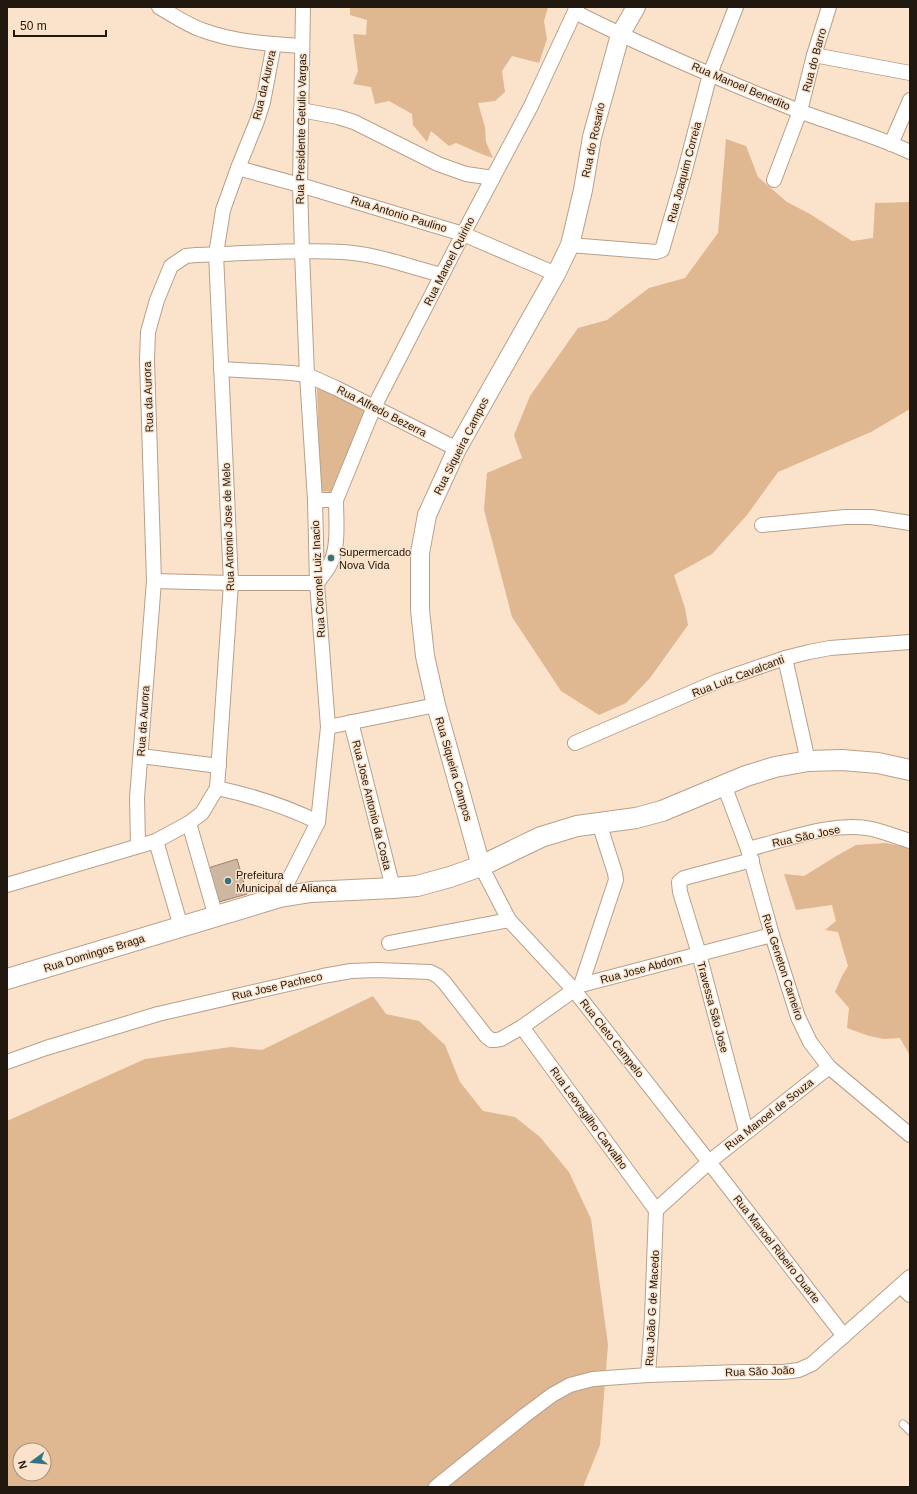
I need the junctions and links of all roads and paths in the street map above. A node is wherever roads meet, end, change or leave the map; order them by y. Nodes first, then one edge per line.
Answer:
1 (159, 7) edge
2 (303, 7) edge
3 (636, 7) edge
4 (736, 7) edge
5 (829, 7) edge
6 (576, 10) edge
7 (620, 35) junction
8 (274, 44) junction
9 (302, 46) junction
10 (814, 55) junction
11 (910, 73) edge
12 (710, 74) junction
13 (910, 100) edge
14 (301, 110) junction
15 (800, 111) junction
16 (891, 144) junction
17 (910, 152) edge
18 (238, 168) junction
19 (493, 178) junction
20 (774, 180) dead end
21 (300, 184) junction
22 (463, 234) junction
23 (570, 245) junction
24 (302, 252) junction
25 (216, 254) junction
26 (556, 274) junction
27 (442, 275) junction
28 (220, 369) junction
29 (307, 375) junction
30 (374, 407) junction
31 (457, 449) junction
32 (315, 500) junction
33 (336, 500) junction
34 (910, 523) edge
35 (762, 525) dead end
36 (154, 581) junction
37 (231, 583) junction
38 (317, 583) junction
39 (910, 642) edge
40 (784, 658) junction
41 (436, 705) junction
42 (351, 722) junction
43 (328, 727) junction
44 (575, 743) dead end
45 (141, 756) junction
46 (808, 761) junction
47 (219, 766) junction
48 (910, 770) edge
49 (724, 784) junction
50 (217, 788) junction
51 (318, 822) junction
52 (189, 823) junction
53 (599, 823) junction
54 (156, 841) junction
55 (910, 841) edge
56 (138, 845) junction
57 (750, 855) junction
58 (482, 866) junction
59 (679, 882) joint
60 (7, 885) edge
61 (393, 888) junction
62 (280, 897) junction
63 (216, 917) junction
64 (509, 920) junction
65 (181, 927) junction
66 (772, 935) junction
67 (389, 944) dead end
68 (699, 954) junction
69 (7, 979) edge
70 (577, 988) junction
71 (522, 1027) junction
72 (7, 1062) edge
73 (829, 1067) junction
74 (746, 1131) junction
75 (910, 1135) edge
76 (709, 1162) junction
77 (656, 1210) junction
78 (907, 1286) edge
79 (844, 1336) junction
80 (648, 1375) junction
81 (903, 1424) dead end
82 (910, 1432) edge
83 (436, 1487) edge

1 - 8 street
2 - 9 street, Rua Presidente Getulio Vargas
3 - 7 street, Rua do Rosario
4 - 12 street, Rua Joaquim Correia
5 - 10 street, Rua do Barro
6 - 7 street, Rua Manoel Benedito
6 - 19 street, Rua Manoel Quirino
7 - 12 street, Rua Manoel Benedito
7 - 23 street, Rua do Rosario
8 - 9 street
8 - 18 street, Rua da Aurora
9 - 14 street, Rua Presidente Getulio Vargas
10 - 11 street
10 - 15 street, Rua do Barro
12 - 15 street, Rua Manoel Benedito
12 - 23 street, Rua Joaquim Correia
13 - 16 street
14 - 19 street
14 - 21 street, Rua Presidente Getulio Vargas
15 - 16 street, Rua Manoel Benedito
15 - 20 street, Rua do Barro
16 - 17 street, Rua Manoel Benedito
18 - 21 street, Rua Antonio Paulino
18 - 25 street, Rua da Aurora
19 - 22 street, Rua Manoel Quirino
21 - 22 street, Rua Antonio Paulino
21 - 24 street, Rua Presidente Getulio Vargas
22 - 26 street, Rua Antonio Paulino
22 - 27 street, Rua Manoel Quirino
23 - 26 street, Rua do Rosario
24 - 25 street
24 - 27 street
24 - 29 street, Rua Coronel Luiz Inacio
25 - 28 street, Rua Antonio Jose de Melo
25 - 36 street, Rua da Aurora
26 - 31 street, Rua Siqueira Campos
27 - 30 street, Rua Manoel Quirino
28 - 29 street, Rua Alfredo Bezerra
28 - 37 street, Rua Antonio Jose de Melo
29 - 30 street, Rua Alfredo Bezerra
29 - 32 street, Rua Coronel Luiz Inacio
30 - 31 street, Rua Alfredo Bezerra
30 - 33 street, Rua Manoel Quirino
31 - 41 street, Rua Siqueira Campos
32 - 33 street
32 - 38 street, Rua Coronel Luiz Inacio
33 - 38 street
34 - 35 street
36 - 37 street
36 - 45 street, Rua da Aurora
37 - 38 street
37 - 47 street, Rua Antonio Jose de Melo
38 - 43 street, Rua Coronel Luiz Inacio
39 - 40 street, Rua Luiz Cavalcanti
40 - 44 street, Rua Luiz Cavalcanti
40 - 46 street
41 - 42 street
41 - 58 street, Rua Siqueira Campos
42 - 43 street
42 - 61 street, Rua Jose Antonio da Costa
43 - 51 street, Rua Coronel Luiz Inacio
45 - 47 street
45 - 56 street, Rua da Aurora
46 - 48 main road, Rua Domingos Braga
46 - 49 main road, Rua Domingos Braga
47 - 50 street, Rua Antonio Jose de Melo
49 - 53 main road, Rua Domingos Braga
49 - 57 street, Rua Geneton Carneiro
50 - 51 street
50 - 52 street, Rua Antonio Jose de Melo
51 - 62 street, Rua Coronel Luiz Inacio
52 - 54 street, Rua Antonio Jose de Melo
52 - 63 street
53 - 58 main road, Rua Domingos Braga
53 - 70 street
54 - 56 street, Rua Antonio Jose de Melo
54 - 65 street
55 - 57 street, Rua São Jose
56 - 60 street, Rua Antonio Jose de Melo
57 - 59 street, Rua São Jose
57 - 66 street, Rua Geneton Carneiro
58 - 61 main road, Rua Domingos Braga
58 - 64 street, Rua Cleto Campelo
59 - 68 street, Travessa São Jose
61 - 62 main road, Rua Domingos Braga
62 - 63 main road, Rua Domingos Braga
63 - 65 main road, Rua Domingos Braga
64 - 67 street
64 - 70 street, Rua Cleto Campelo
65 - 69 main road, Rua Domingos Braga
66 - 68 street, Rua Jose Abdom
66 - 73 street, Rua Geneton Carneiro
68 - 70 street, Rua Jose Abdom
68 - 74 street, Travessa São Jose
70 - 71 street, Rua Jose Abdom
70 - 76 street, Rua Cleto Campelo
71 - 72 street, Rua Jose Pacheco
71 - 77 street, Rua Leovegilho Carvalho
73 - 74 street, Rua Manoel de Souza
73 - 75 street, Rua Geneton Carneiro
74 - 76 street, Rua Manoel de Souza
76 - 77 street
76 - 79 street, Rua Manoel Ribeiro Duarte
77 - 80 street, Rua João G de Macedo
78 - 79 street, Rua São João
79 - 80 street, Rua São João
80 - 83 street, Rua João G de Macedo
81 - 82 lane

